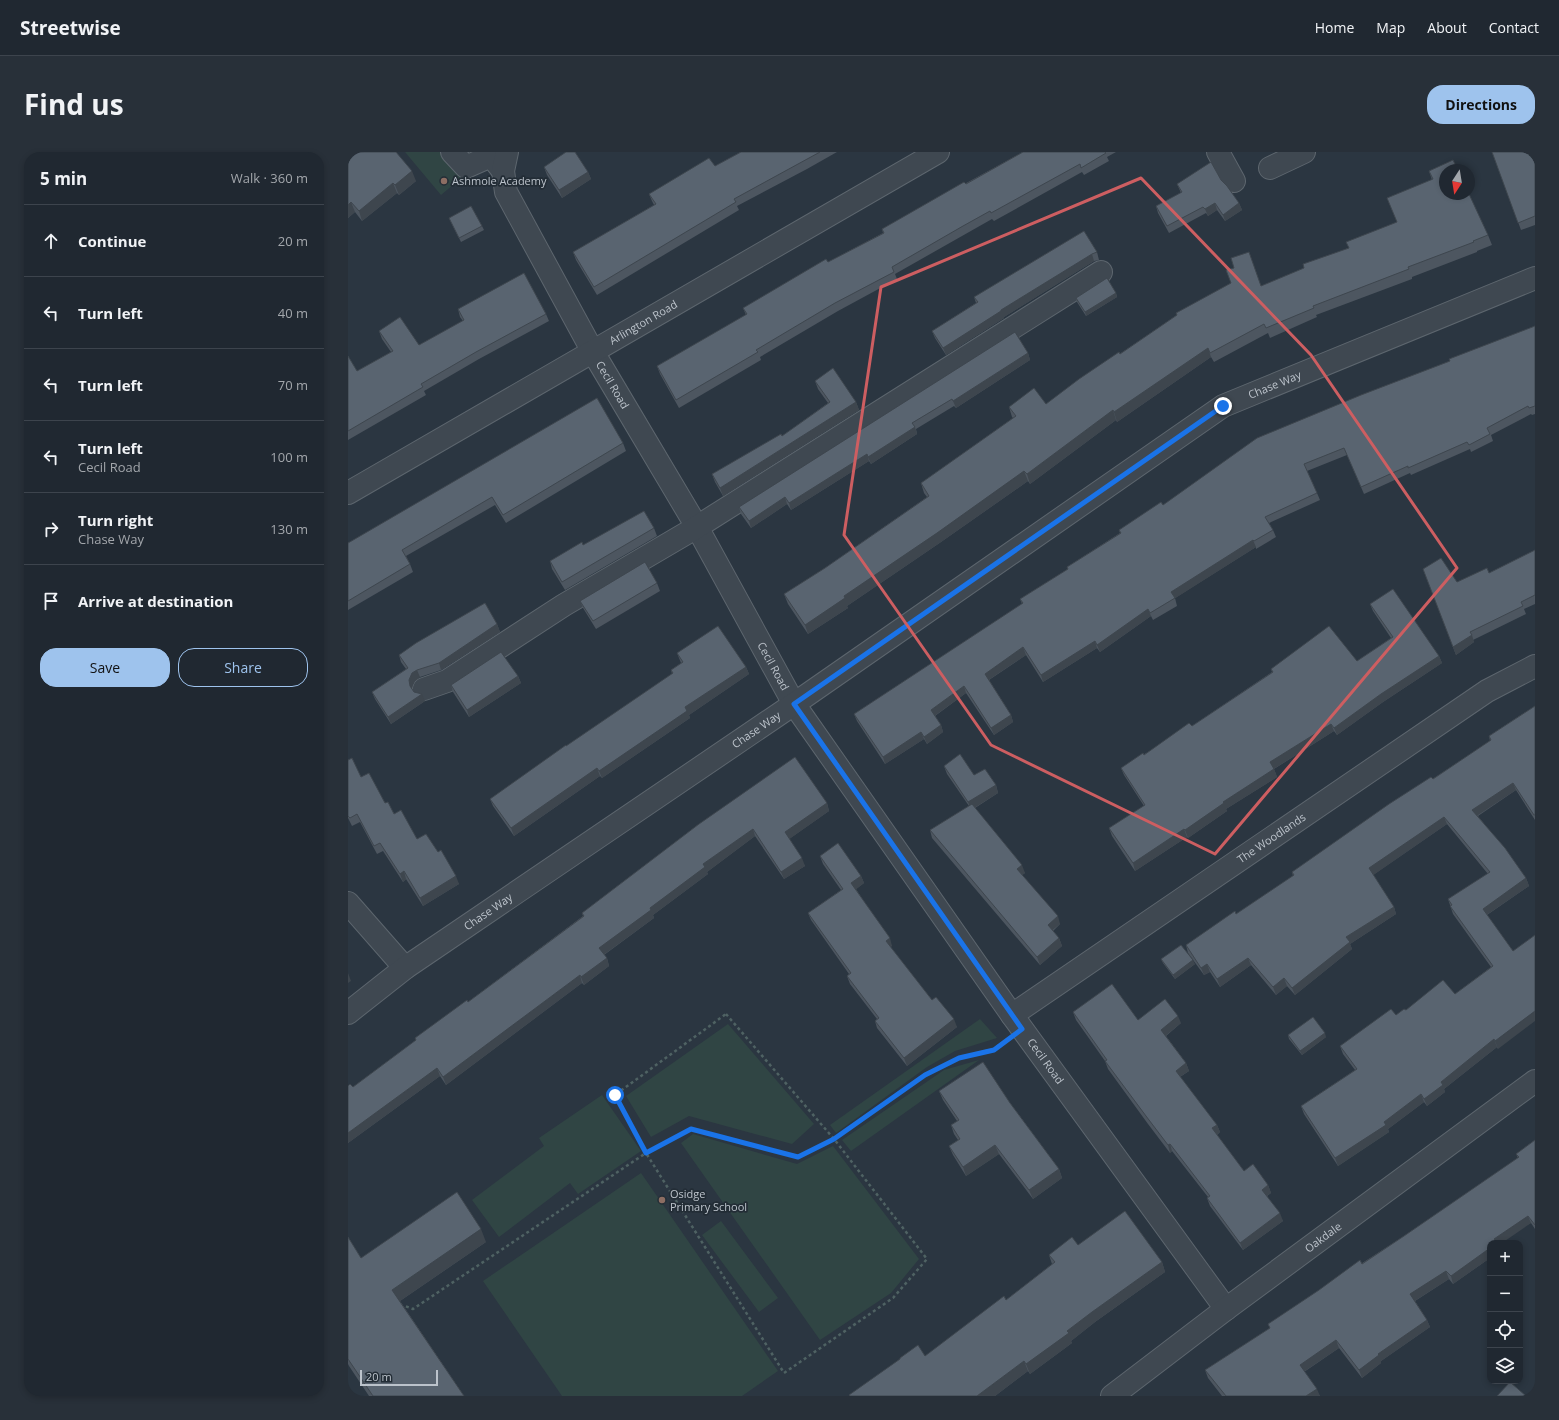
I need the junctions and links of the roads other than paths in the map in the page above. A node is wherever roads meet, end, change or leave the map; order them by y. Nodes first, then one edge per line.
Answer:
1 (452, 152) edge
2 (938, 152) edge
3 (1218, 152) edge
4 (1304, 152) edge
5 (1270, 168) dead end
6 (505, 171) edge
7 (1233, 181) dead end
8 (1101, 272) dead end
9 (1535, 278) edge
10 (593, 352) junction
11 (348, 493) edge
12 (697, 527) junction
13 (1535, 666) edge
14 (424, 688) dead end
15 (794, 704) junction
16 (348, 904) edge
17 (405, 968) junction
18 (348, 1013) edge
19 (1017, 1022) junction
20 (1535, 1081) edge
21 (1226, 1309) junction
22 (1112, 1396) edge

1 - 6 street, Cecil Road
2 - 10 street, Arlington Road
3 - 7 street
4 - 5 street
6 - 10 street, Cecil Road
8 - 12 street
9 - 15 street, Chase Way
10 - 11 street, Arlington Road
10 - 12 street, Cecil Road
12 - 14 street
12 - 15 street, Cecil Road
13 - 19 street, The Woodlands
15 - 17 street, Chase Way
15 - 19 street, Cecil Road
16 - 17 street
17 - 18 street, Chase Way
19 - 21 street, Cecil Road
20 - 21 street, Oakdale
21 - 22 street, Oakdale

